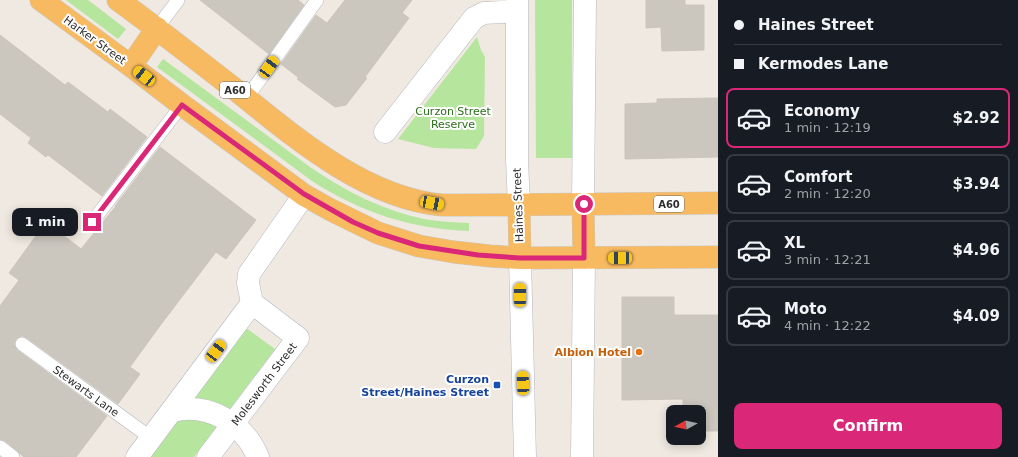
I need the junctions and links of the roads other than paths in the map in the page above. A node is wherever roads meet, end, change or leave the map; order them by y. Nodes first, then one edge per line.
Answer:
1 (41, 0) edge
2 (118, 0) edge
3 (178, 0) edge
4 (317, 0) edge
5 (585, 0) edge
6 (517, 6) edge
7 (157, 28) junction
8 (131, 66) junction
9 (246, 99) junction
10 (182, 105) junction
11 (385, 132) dead end
12 (304, 194) junction
13 (584, 204) junction
14 (718, 204) edge
15 (519, 206) junction
16 (92, 222) dead end
17 (718, 257) edge
18 (520, 258) junction
19 (584, 258) junction
20 (252, 303) junction
21 (22, 344) dead end
22 (172, 411) junction
23 (234, 424) junction
24 (151, 438) junction
25 (0, 447) edge
26 (256, 451) edge
27 (13, 457) edge
28 (137, 457) edge
29 (208, 457) edge
30 (525, 457) edge
31 (582, 457) edge

1 - 8 highway, Harker Street
2 - 7 highway, A60
3 - 7 lane
4 - 9 lane
5 - 13 street
6 - 11 street
6 - 15 street, Haines Street
7 - 8 highway
7 - 9 highway, A60
8 - 10 highway, Harker Street
9 - 15 highway, A60
10 - 12 highway, Harker Street
10 - 16 lane
12 - 18 highway, Harker Street
12 - 20 street
13 - 14 highway, A60
13 - 15 highway, A60
13 - 19 highway
15 - 18 highway, Haines Street
17 - 19 highway, Harker Street
18 - 19 highway, Harker Street
18 - 30 street, Haines Street
19 - 31 street
20 - 22 street
20 - 23 street, Molesworth Street
21 - 24 lane, Stewarts Lane
22 - 23 street
22 - 24 street
23 - 26 street
23 - 29 street, Molesworth Street
24 - 28 street
25 - 27 lane

